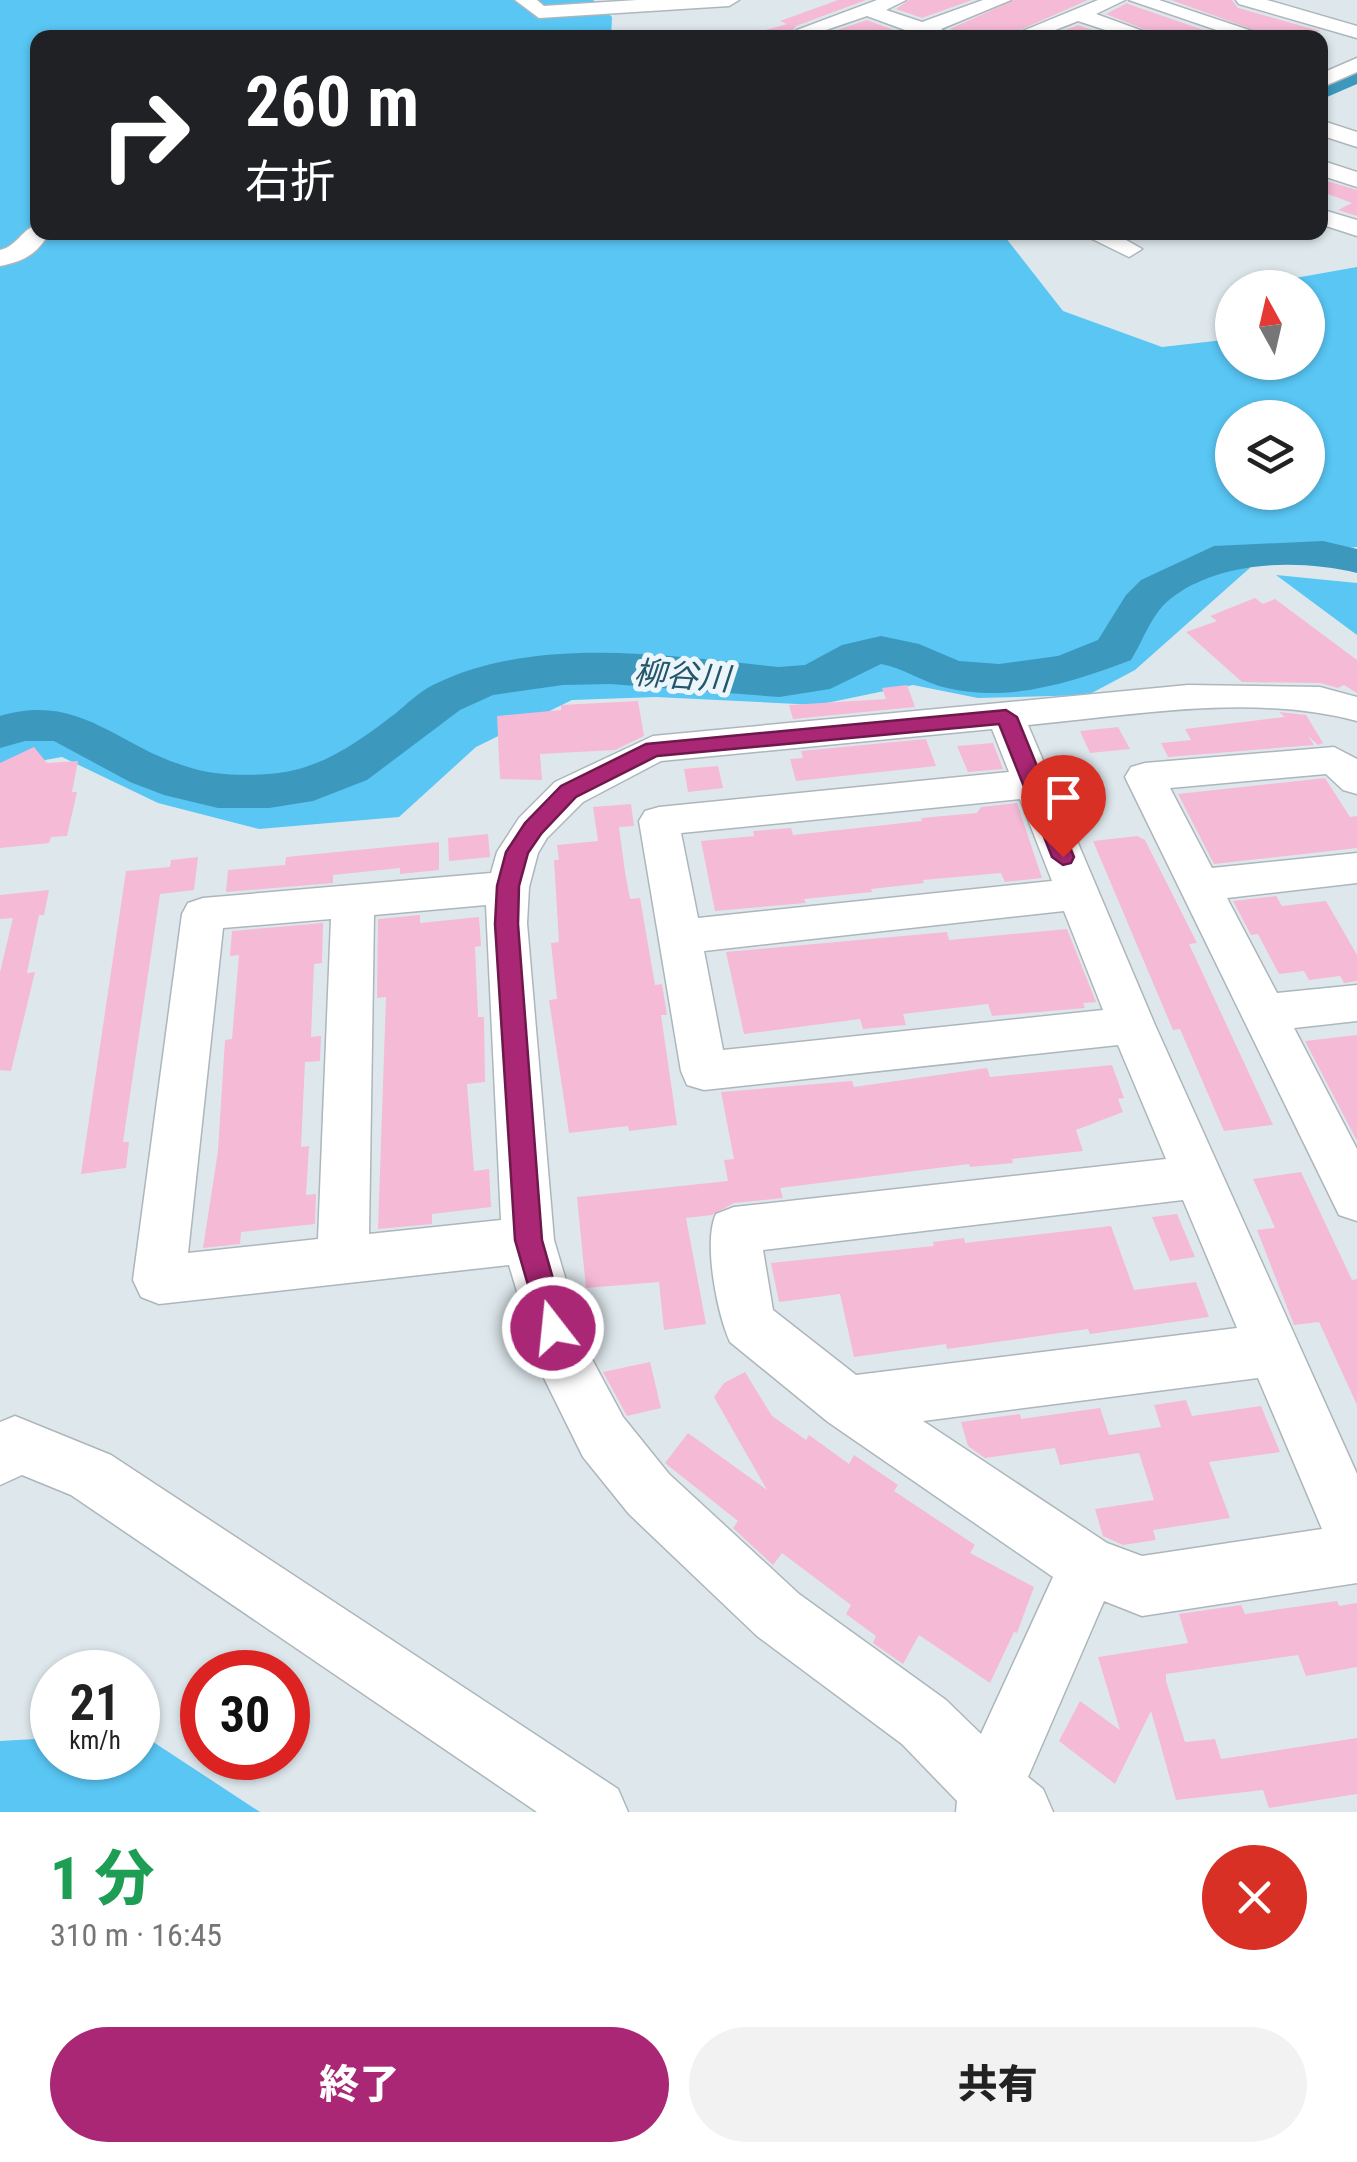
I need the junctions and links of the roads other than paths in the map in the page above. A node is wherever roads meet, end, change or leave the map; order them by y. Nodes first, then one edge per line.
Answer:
1 (729, 0) edge
2 (896, 0) edge
3 (1002, 0) edge
4 (1115, 0) edge
5 (1139, 0) edge
6 (1246, 0) edge
7 (532, 6) edge
8 (867, 10) junction
9 (1077, 14) junction
10 (923, 29) joint
11 (537, 30) edge
12 (807, 30) edge
13 (1044, 30) edge
14 (1127, 30) edge
15 (1237, 30) edge
16 (1357, 32) edge
17 (1328, 130) edge
18 (1357, 140) edge
19 (1328, 170) edge
20 (1357, 180) edge
21 (1328, 219) edge
22 (1357, 228) edge
23 (34, 240) edge
24 (1108, 240) edge
25 (1129, 249) dead end
26 (0, 258) edge
27 (1357, 709) edge
28 (1006, 717) junction
29 (1357, 780) edge
30 (1032, 784) junction
31 (1357, 868) edge
32 (1201, 885) junction
33 (508, 886) junction
34 (1079, 894) junction
35 (353, 902) junction
36 (678, 937) junction
37 (1357, 1003) edge
38 (1264, 1013) junction
39 (1132, 1025) junction
40 (1350, 1170) edge
41 (1196, 1176) junction
42 (528, 1240) junction
43 (342, 1260) junction
44 (1272, 1350) junction
45 (848, 1403) junction
46 (5, 1446) edge
47 (1357, 1542) edge
48 (1357, 1553) edge
49 (1089, 1566) junction
50 (1000, 1804) edge
51 (595, 1812) edge

1 - 7 street
2 - 8 street
3 - 10 street
4 - 9 street
5 - 15 street
6 - 16 street
7 - 11 street
8 - 10 street
8 - 12 street
9 - 13 street
9 - 14 street
17 - 18 street
19 - 20 street
21 - 22 street
23 - 26 street
24 - 25 street
27 - 28 street
28 - 30 street
28 - 33 street
29 - 32 street
30 - 34 street
30 - 36 street
31 - 32 street
32 - 38 street
33 - 35 street
33 - 42 street
34 - 36 street
34 - 39 street
35 - 43 street
35 - 43 street
36 - 39 street
37 - 38 street
38 - 40 street
39 - 41 street
41 - 44 street
41 - 45 street
42 - 43 street
42 - 50 street
44 - 45 street
44 - 47 street
45 - 49 street
46 - 51 street
48 - 49 street
49 - 50 street

